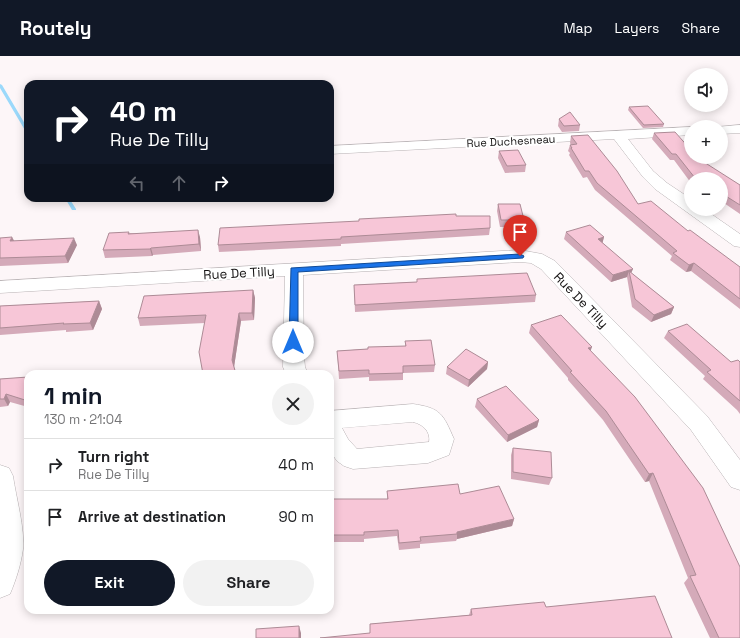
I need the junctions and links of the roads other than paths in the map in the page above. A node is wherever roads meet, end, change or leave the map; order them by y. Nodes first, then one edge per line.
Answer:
1 (740, 129) edge
2 (728, 130) edge
3 (684, 131) edge
4 (618, 135) junction
5 (334, 150) edge
6 (684, 202) edge
7 (703, 216) edge
8 (740, 242) edge
9 (294, 270) junction
10 (0, 287) edge
11 (295, 370) edge
12 (334, 420) edge
13 (334, 435) edge
14 (740, 479) edge
15 (0, 483) edge
16 (0, 584) edge

1 - 2 street
3 - 4 street, Rue Duchesneau
4 - 5 street, Rue Duchesneau
4 - 6 street
7 - 8 street
9 - 10 street, Rue De Tilly
9 - 11 street
9 - 14 street, Rue De Tilly
12 - 13 street
15 - 16 street

